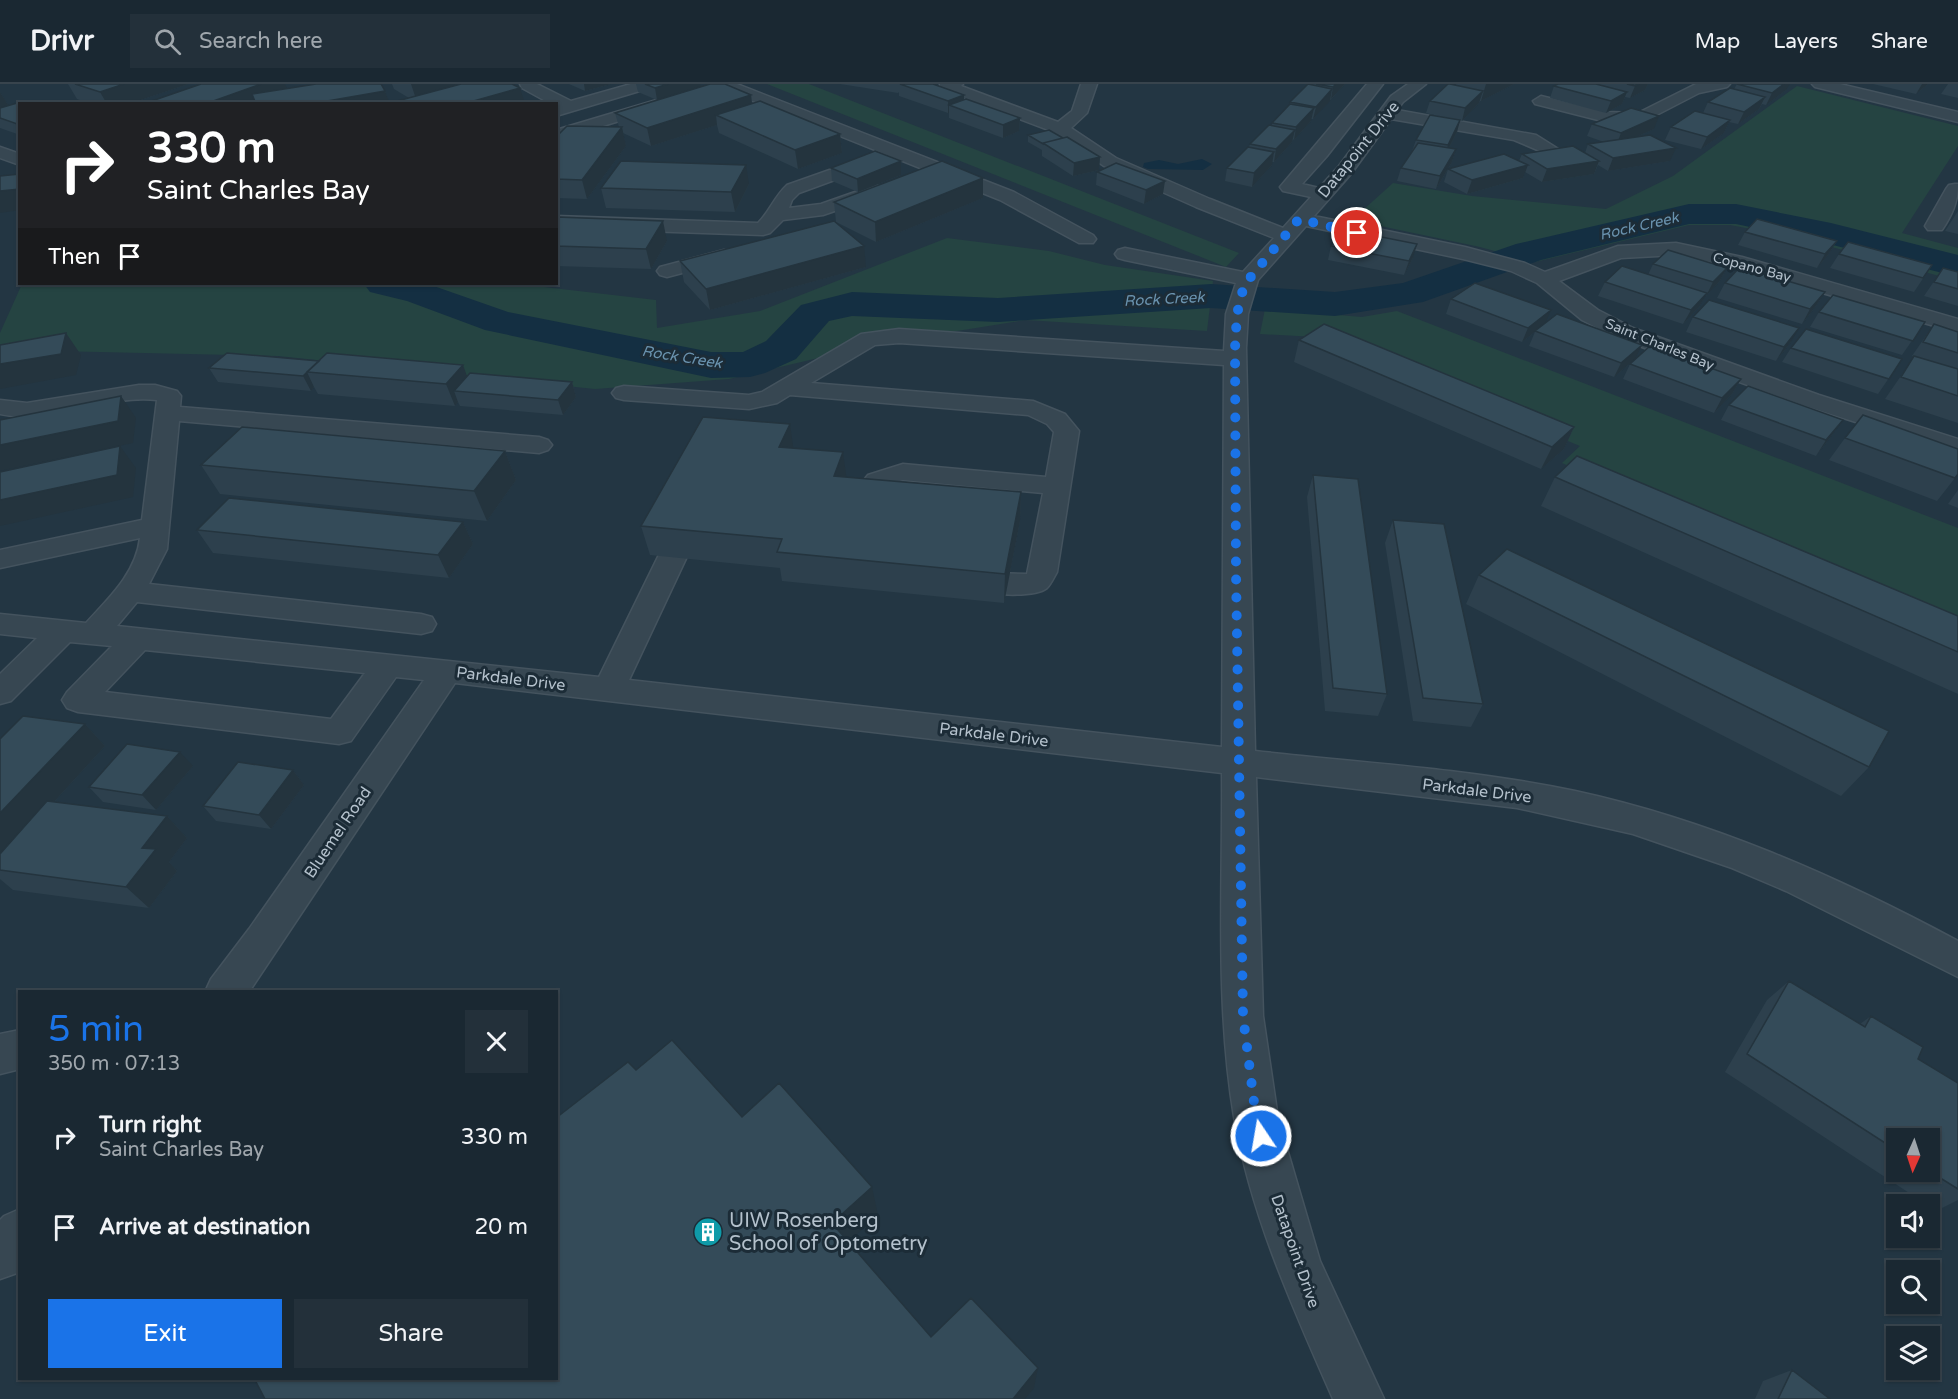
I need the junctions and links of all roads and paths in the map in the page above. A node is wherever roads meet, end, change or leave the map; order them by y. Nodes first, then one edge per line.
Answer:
1 (648, 84) edge
2 (724, 84) edge
3 (955, 84) edge
4 (1089, 84) edge
5 (1375, 84) edge
6 (1677, 84) edge
7 (1722, 84) edge
8 (1820, 84) edge
9 (527, 85) edge
10 (1409, 85) edge
11 (1555, 89) edge
12 (1694, 89) junction
13 (702, 91) edge
14 (680, 98) edge
15 (1541, 101) junction
16 (552, 102) edge
17 (563, 109) edge
18 (1386, 113) junction
19 (1958, 117) edge
20 (1060, 128) junction
21 (558, 134) edge
22 (1514, 135) junction
23 (1502, 149) dead end
24 (0, 152) edge
25 (894, 152) junction
26 (1554, 152) edge
27 (1320, 153) junction
28 (1352, 158) junction
29 (18, 159) edge
30 (936, 168) junction
31 (915, 176) edge
32 (894, 184) edge
33 (1957, 188) edge
34 (1322, 194) junction
35 (778, 214) junction
36 (1299, 219) junction
37 (558, 222) edge
38 (1935, 226) dead end
39 (764, 229) junction
40 (1285, 235) junction
41 (667, 271) dead end
42 (1544, 279) junction
43 (1243, 293) junction
44 (1958, 326) edge
45 (1235, 359) junction
46 (788, 388) junction
47 (624, 393) dead end
48 (749, 402) junction
49 (0, 408) edge
50 (167, 413) junction
51 (735, 429) edge
52 (538, 446) dead end
53 (1958, 447) edge
54 (1058, 486) junction
55 (704, 491) edge
56 (156, 526) junction
57 (850, 538) edge
58 (0, 559) edge
59 (941, 578) edge
60 (131, 592) junction
61 (0, 624) edge
62 (421, 624) dead end
63 (78, 632) junction
64 (137, 639) junction
65 (388, 665) junction
66 (447, 671) junction
67 (609, 689) junction
68 (0, 693) edge
69 (1240, 762) junction
70 (1958, 960) edge
71 (226, 990) edge
72 (18, 1050) edge
73 (0, 1054) edge
74 (1359, 1399) edge

1 - 17 street
2 - 13 street
2 - 25 street
3 - 20 street
4 - 20 street
5 - 27 street
6 - 12 street
7 - 12 street
8 - 19 street
9 - 16 street
10 - 18 street, Datapoint Drive
11 - 15 street
12 - 15 street
14 - 21 street
15 - 22 street
18 - 22 street
18 - 28 street, Datapoint Drive
20 - 40 street
22 - 23 street
22 - 26 street
24 - 29 street
25 - 30 street
25 - 35 street
27 - 28 street
27 - 34 street
28 - 34 street, Datapoint Drive
30 - 31 street
30 - 43 street
32 - 35 street
33 - 38 street
34 - 36 street, Datapoint Drive
35 - 39 street
36 - 40 street, Datapoint Drive
36 - 42 street, Saint Charles Bay
37 - 39 street
39 - 41 street
40 - 43 street, Datapoint Drive
42 - 44 street, Copano Bay
42 - 53 street, Saint Charles Bay
43 - 45 street, Datapoint Drive
45 - 46 street
45 - 69 street, Datapoint Drive
46 - 48 street
46 - 54 street
47 - 48 street
48 - 51 street
49 - 50 street
50 - 52 street
50 - 56 street
54 - 57 street
54 - 59 street
55 - 67 street
56 - 58 street
56 - 60 street
60 - 62 street
60 - 63 street
61 - 63 street, Parkdale Drive
63 - 64 street, Parkdale Drive
63 - 68 street
64 - 65 street, Parkdale Drive
64 - 65 street
65 - 66 street, Parkdale Drive
66 - 67 street, Parkdale Drive
66 - 71 street, Bluemel Road
67 - 69 street, Parkdale Drive
69 - 70 street, Parkdale Drive
69 - 74 street, Datapoint Drive
72 - 73 street

